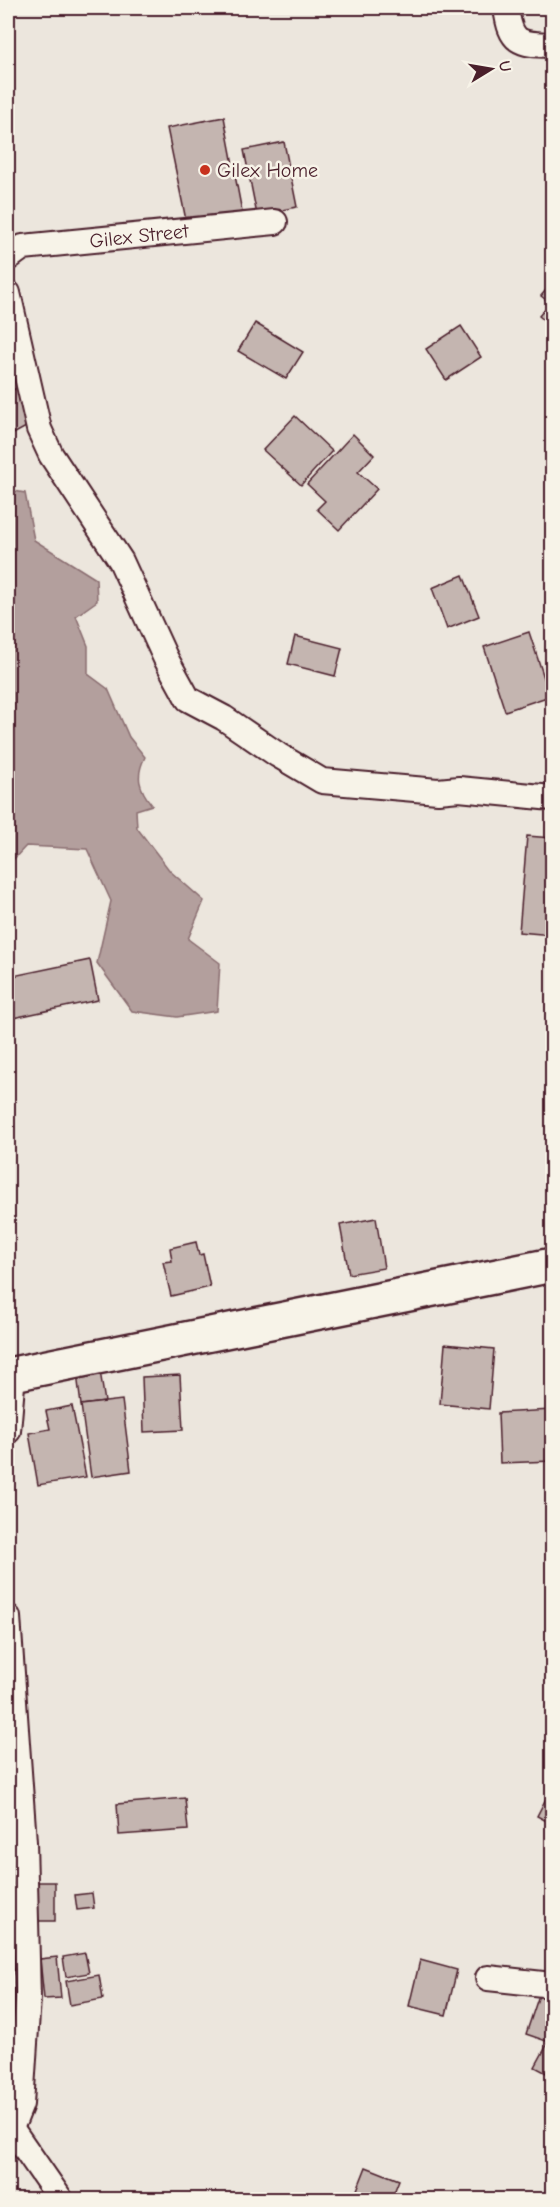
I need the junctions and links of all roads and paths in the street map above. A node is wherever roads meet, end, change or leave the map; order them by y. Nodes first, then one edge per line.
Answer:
1 (506, 8) edge
2 (552, 45) edge
3 (275, 222) dead end
4 (8, 258) edge
5 (8, 293) edge
6 (552, 798) edge
7 (552, 1266) edge
8 (10, 1374) edge
9 (8, 1431) edge
10 (8, 1617) edge
11 (488, 1978) dead end
12 (552, 1985) edge
13 (8, 2126) edge
14 (61, 2199) edge

1 - 2 street
3 - 4 street, Gilex Street
5 - 6 street
7 - 8 street
8 - 9 street
10 - 13 street
11 - 12 street
13 - 14 street

